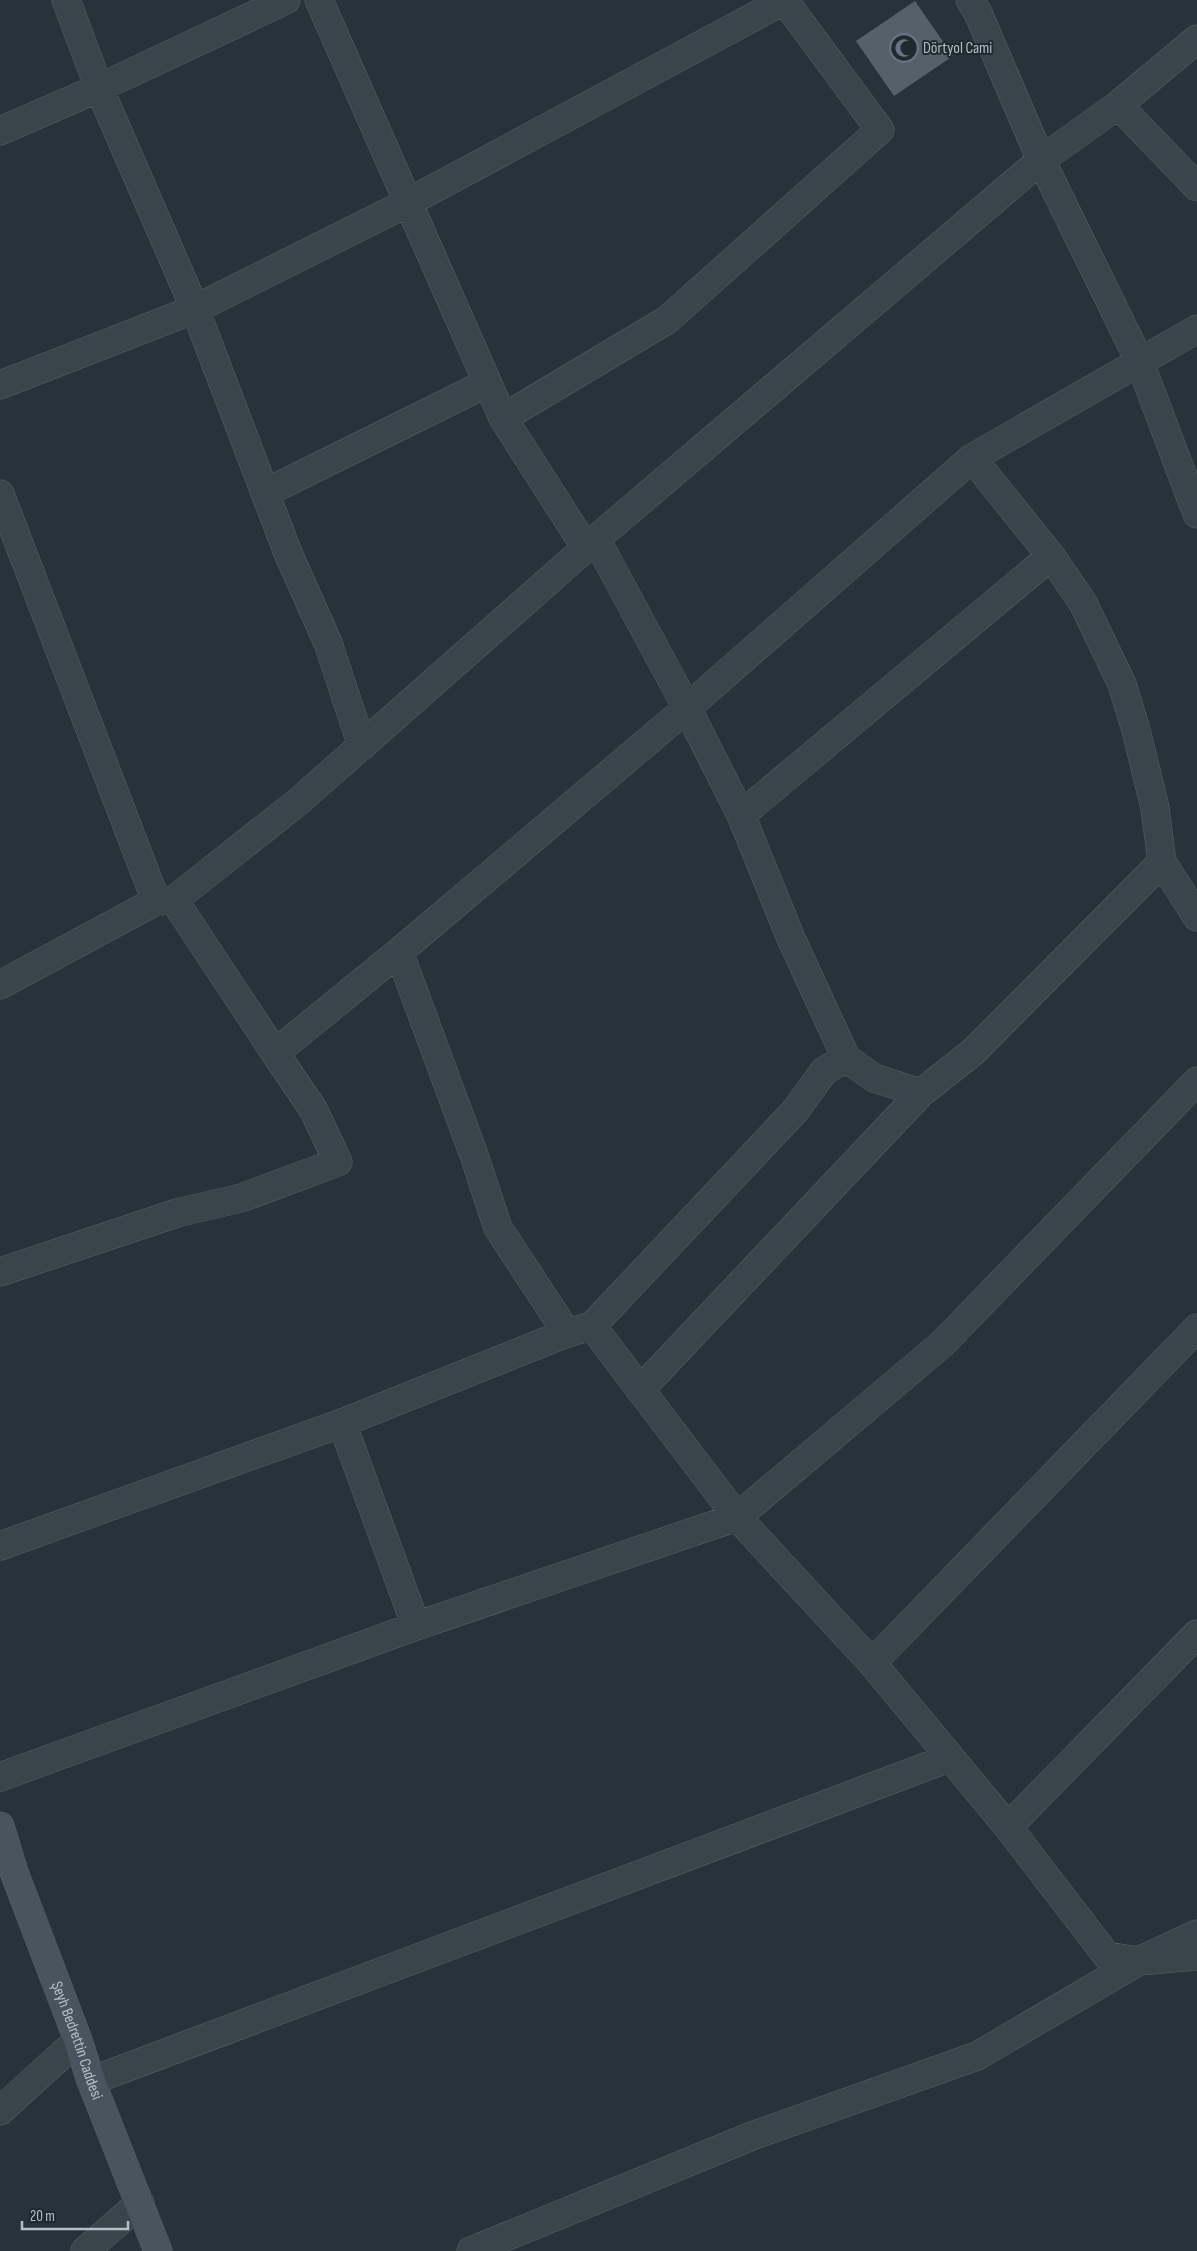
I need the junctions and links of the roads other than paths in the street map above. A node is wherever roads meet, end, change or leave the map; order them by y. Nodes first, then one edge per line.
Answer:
1 (66, 0) edge
2 (286, 0) edge
3 (319, 0) edge
4 (784, 0) edge
5 (970, 0) edge
6 (1197, 39) edge
7 (98, 88) junction
8 (1118, 105) junction
9 (0, 131) edge
10 (1040, 160) junction
11 (1197, 187) edge
12 (407, 203) junction
13 (195, 308) junction
14 (1197, 329) edge
15 (1139, 360) junction
16 (487, 383) junction
17 (0, 385) edge
18 (503, 418) junction
19 (972, 458) junction
20 (266, 493) junction
21 (0, 494) edge
22 (1197, 514) edge
23 (591, 544) junction
24 (1051, 556) junction
25 (687, 708) junction
26 (362, 746) junction
27 (740, 815) junction
28 (1162, 862) junction
29 (165, 900) junction
30 (1197, 917) edge
31 (399, 952) junction
32 (0, 985) edge
33 (275, 1053) junction
34 (846, 1058) junction
35 (1197, 1081) edge
36 (921, 1093) junction
37 (0, 1272) edge
38 (1197, 1328) edge
39 (579, 1330) junction
40 (640, 1390) junction
41 (342, 1423) junction
42 (737, 1517) junction
43 (0, 1546) edge
44 (416, 1626) junction
45 (1197, 1634) edge
46 (872, 1663) junction
47 (949, 1758) junction
48 (0, 1777) edge
49 (0, 1826) edge
50 (1008, 1827) junction
51 (1197, 1934) edge
52 (1197, 1956) edge
53 (1139, 1961) junction
54 (78, 2040) junction
55 (91, 2081) junction
56 (0, 2111) edge
57 (140, 2203) junction
58 (85, 2251) edge
59 (158, 2251) edge
60 (471, 2251) edge

1 - 7 street
2 - 7 street
3 - 12 street
4 - 12 street
4 - 18 street
5 - 10 street
6 - 8 street
7 - 9 street
7 - 13 street
8 - 10 street
8 - 11 street
10 - 15 street
10 - 23 street
12 - 13 street
12 - 16 street
13 - 17 street
13 - 20 street
14 - 15 street
15 - 19 street
15 - 22 street
16 - 18 street
16 - 20 street
18 - 23 street
19 - 24 street
19 - 25 street
20 - 26 street
21 - 29 street
23 - 25 street
23 - 26 street
24 - 27 street
24 - 28 street
25 - 27 street
25 - 31 street
26 - 29 street
27 - 34 street
28 - 30 street
28 - 36 street
29 - 32 street
29 - 33 street
31 - 33 street
31 - 39 street
33 - 37 street
34 - 36 street
34 - 39 street
35 - 42 street
36 - 40 street
38 - 46 street
39 - 40 street
39 - 41 street
40 - 42 street
41 - 43 street
41 - 44 street
42 - 44 street
42 - 46 street
44 - 48 street
45 - 50 street
46 - 47 street
47 - 50 street
47 - 55 street
49 - 54 main road, Şeyh Bedrettin Caddesi
50 - 53 street
51 - 53 street
52 - 53 street
53 - 60 street
54 - 55 main road, Şeyh Bedrettin Caddesi
54 - 56 street
55 - 57 main road, Şeyh Bedrettin Caddesi
57 - 58 street
57 - 59 main road, Şeyh Bedrettin Caddesi

